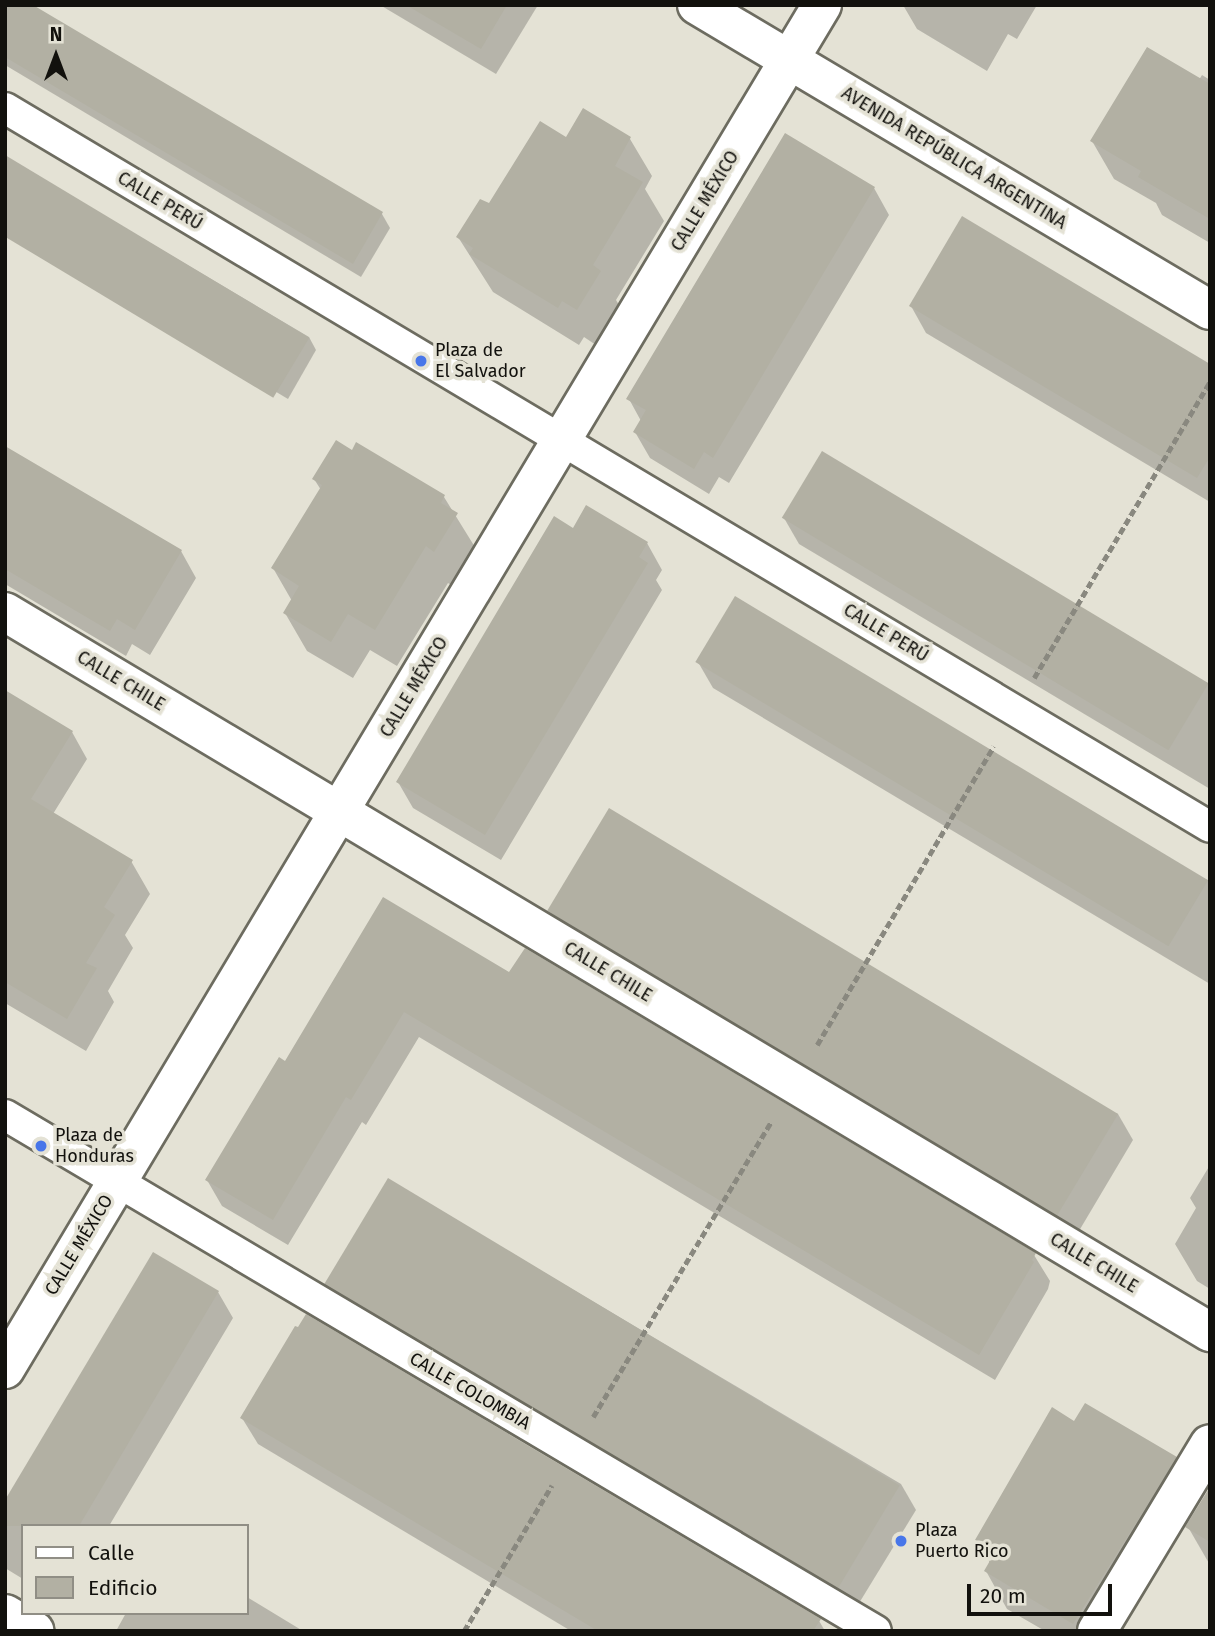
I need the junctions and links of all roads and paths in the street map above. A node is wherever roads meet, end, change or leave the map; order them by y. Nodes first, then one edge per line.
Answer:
1 (697, 5) edge
2 (822, 5) edge
3 (789, 59) junction
4 (5, 108) edge
5 (1210, 310) edge
6 (1210, 382) edge
7 (561, 441) junction
8 (5, 612) edge
9 (1015, 710) junction
10 (339, 811) junction
11 (1210, 827) edge
12 (794, 1083) junction
13 (5, 1115) edge
14 (117, 1182) junction
15 (1210, 1332) edge
16 (5, 1369) edge
17 (1210, 1444) edge
18 (573, 1451) junction
19 (5, 1614) edge
20 (34, 1631) edge
21 (464, 1631) edge
22 (876, 1631) edge
23 (1097, 1631) edge

1 - 3 street, AVENIDA REPÚBLICA ARGENTINA
2 - 3 street, CALLE MÉXICO
3 - 5 street, AVENIDA REPÚBLICA ARGENTINA
3 - 7 street, CALLE MÉXICO
4 - 7 street, CALLE PERÚ
6 - 9 path
7 - 9 street, CALLE PERÚ
7 - 10 street, CALLE MÉXICO
8 - 10 street, CALLE CHILE
9 - 11 street, CALLE PERÚ
9 - 12 path
10 - 12 street, CALLE CHILE
10 - 14 street, CALLE MÉXICO
12 - 15 street, CALLE CHILE
12 - 18 path
13 - 14 street
14 - 16 street, CALLE MÉXICO
14 - 18 street, CALLE COLOMBIA
17 - 23 street
18 - 21 path
18 - 22 street, CALLE COLOMBIA
19 - 20 street

